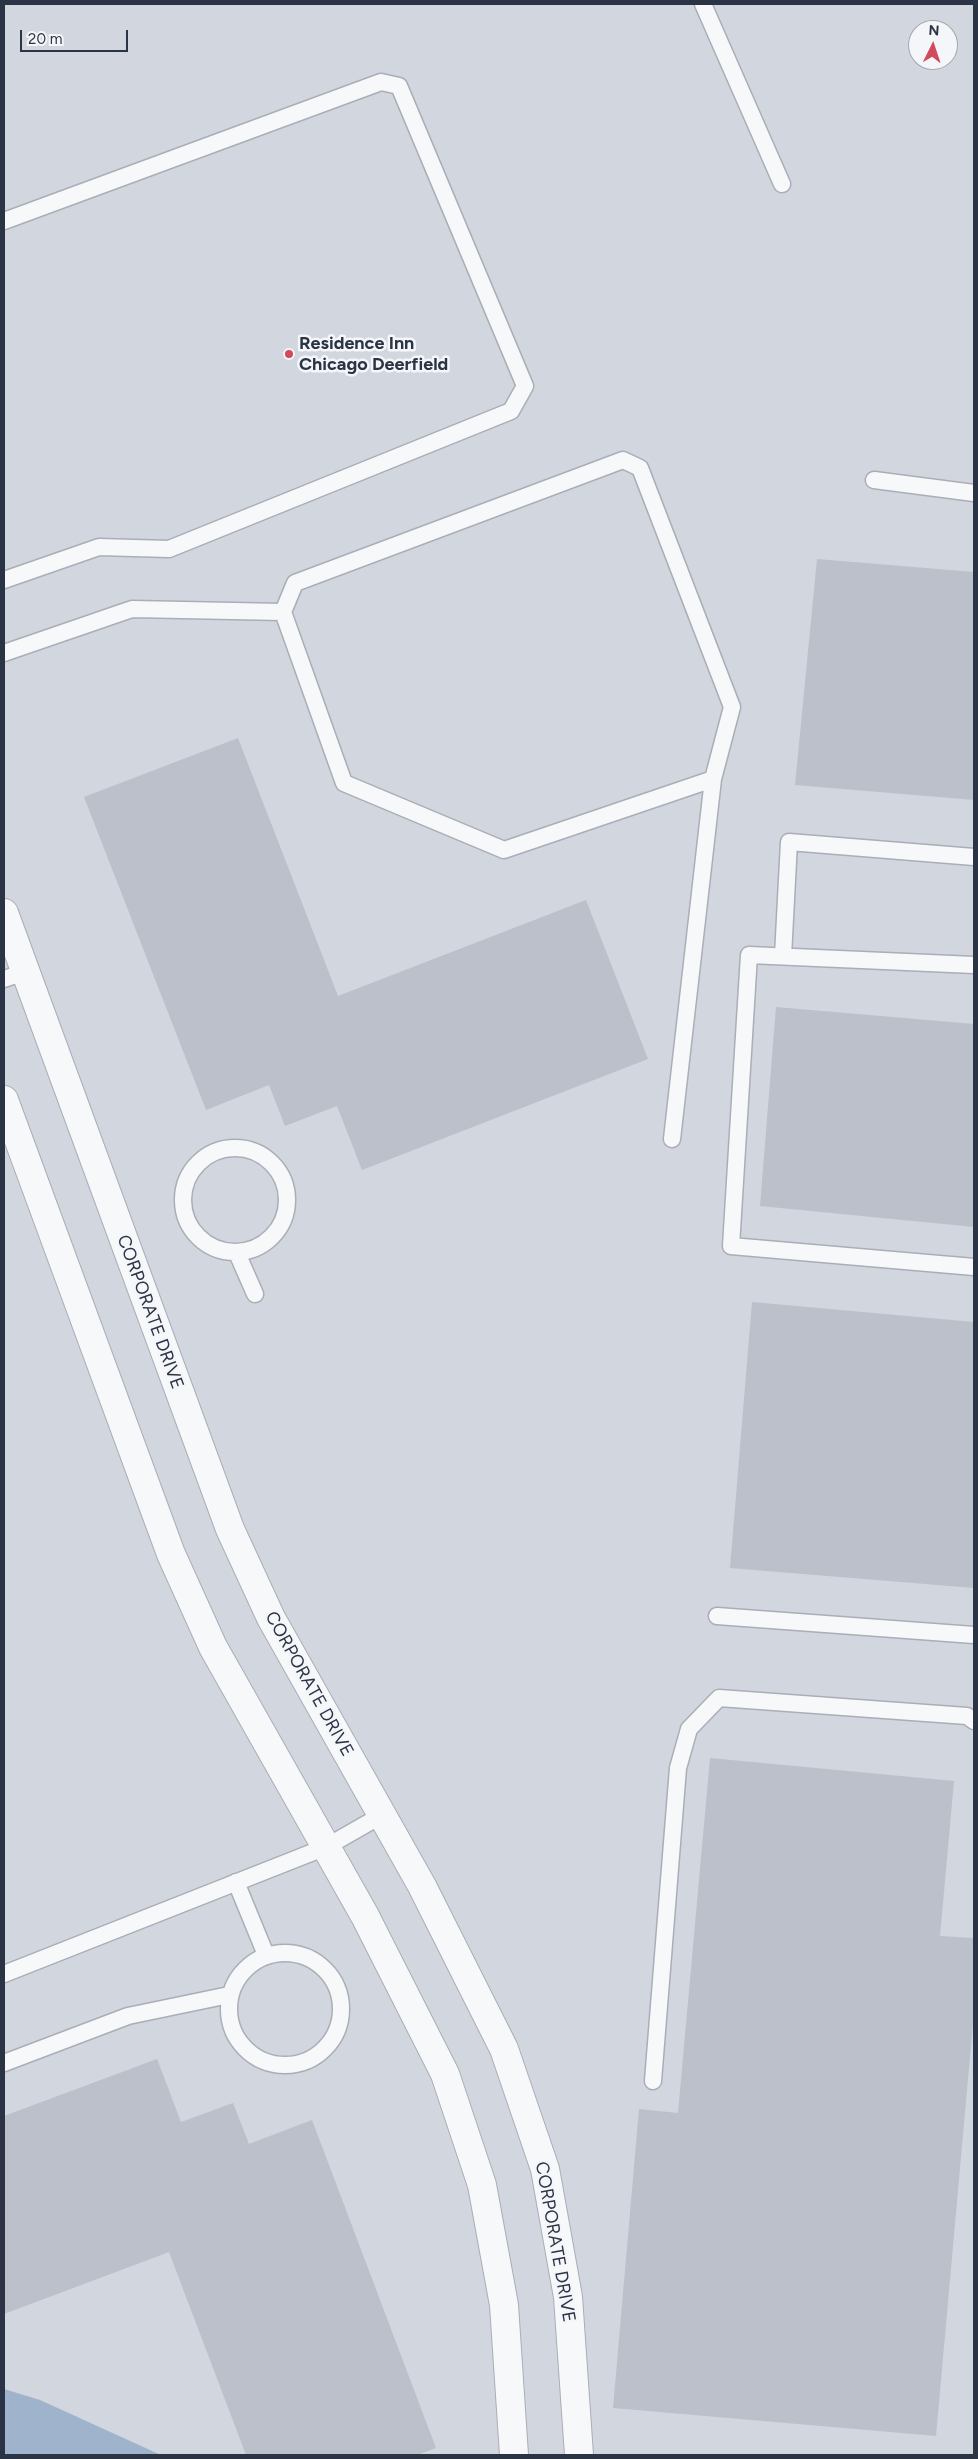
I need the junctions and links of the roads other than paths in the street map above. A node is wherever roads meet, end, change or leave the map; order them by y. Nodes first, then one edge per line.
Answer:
1 (703, 4) edge
2 (782, 184) dead end
3 (4, 221) edge
4 (874, 480) dead end
5 (974, 493) edge
6 (4, 580) edge
7 (283, 612) junction
8 (4, 653) edge
9 (713, 779) junction
10 (974, 857) edge
11 (4, 913) edge
12 (782, 956) junction
13 (974, 964) edge
14 (14, 976) edge
15 (4, 1100) edge
16 (672, 1139) dead end
17 (237, 1253) junction
18 (974, 1267) edge
19 (256, 1294) dead end
20 (717, 1616) dead end
21 (974, 1635) edge
22 (974, 1721) edge
23 (382, 1815) junction
24 (326, 1847) junction
25 (236, 1882) junction
26 (266, 1955) junction
27 (4, 1974) edge
28 (229, 1995) junction
29 (4, 2062) edge
30 (653, 2082) dead end
31 (514, 2455) edge
32 (579, 2455) edge

1 - 2 lane
3 - 6 lane
4 - 5 lane
7 - 8 lane
7 - 9 lane
7 - 9 lane
9 - 16 lane
10 - 12 lane
11 - 14 street, CORPORATE DRIVE
12 - 13 lane
12 - 18 lane
14 - 23 street, CORPORATE DRIVE
15 - 24 street
17 - 17 lane
17 - 19 lane
20 - 21 lane
22 - 30 lane
23 - 24 lane
23 - 32 street, CORPORATE DRIVE
24 - 25 lane
24 - 31 street
25 - 26 lane
25 - 27 lane
26 - 28 lane
26 - 28 lane
28 - 29 lane

